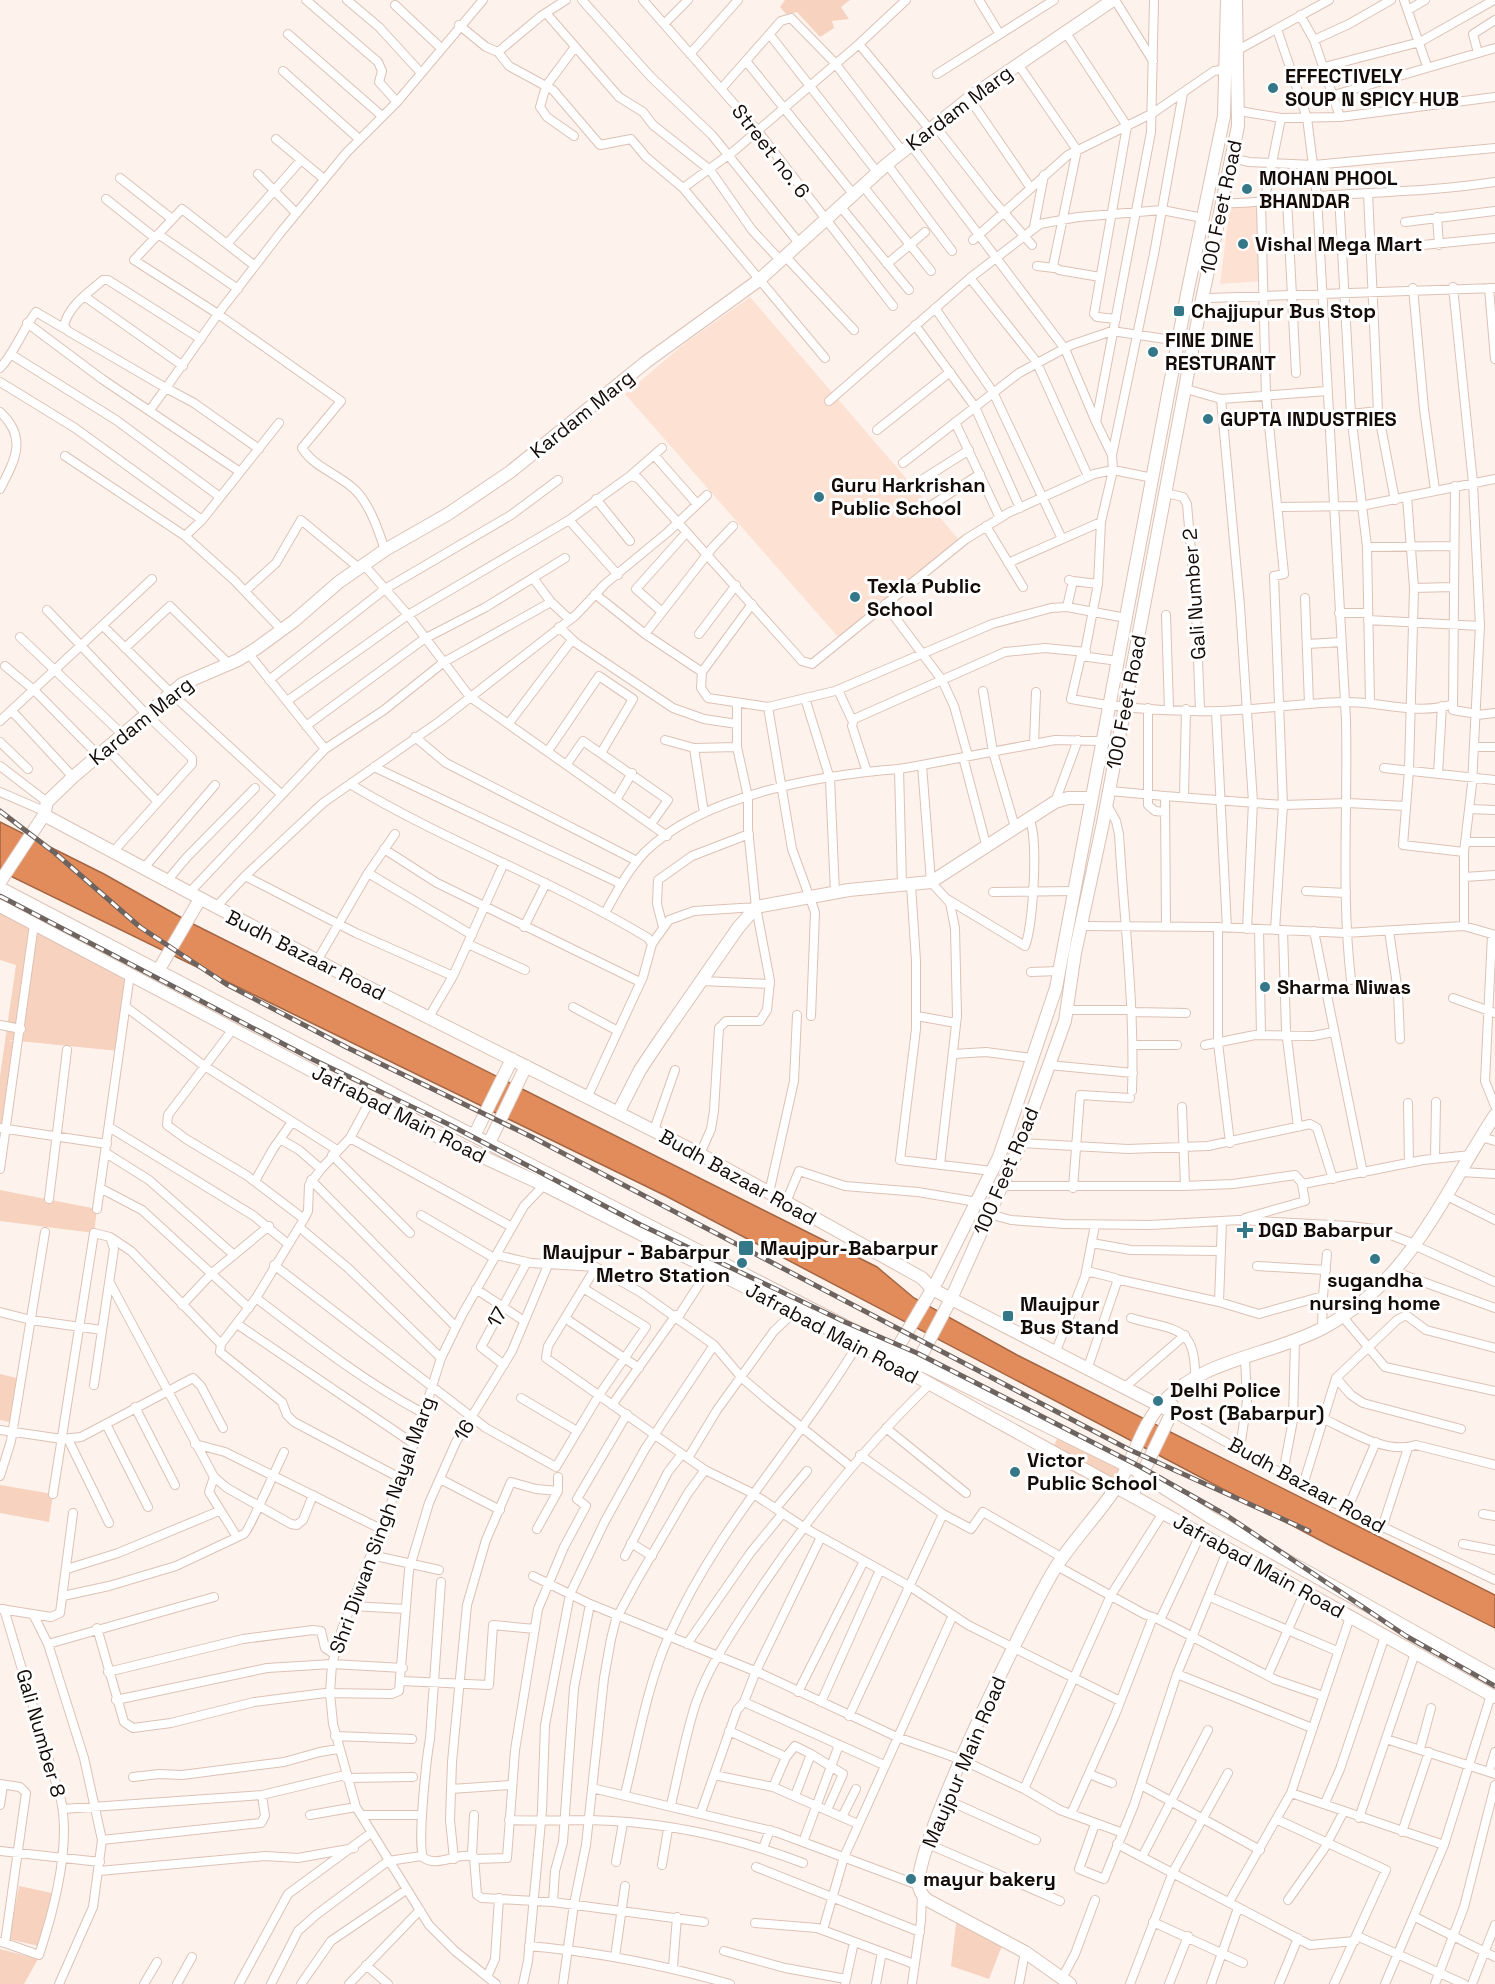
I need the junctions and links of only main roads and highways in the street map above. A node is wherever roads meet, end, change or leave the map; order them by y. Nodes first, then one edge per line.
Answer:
1 (1114, 0) edge
2 (1227, 0) edge
3 (1236, 0) edge
4 (1102, 4) edge
5 (1153, 478) junction
6 (1167, 487) junction
7 (1092, 798) junction
8 (45, 809) junction
9 (0, 882) edge
10 (0, 888) edge
11 (194, 896) junction
12 (0, 906) edge
13 (158, 971) junction
14 (512, 1059) junction
15 (526, 1066) junction
16 (618, 1113) junction
17 (1495, 1115) edge
18 (474, 1136) junction
19 (489, 1143) junction
20 (932, 1288) junction
21 (952, 1297) junction
22 (893, 1358) junction
23 (918, 1364) junction
24 (909, 1374) junction
25 (1173, 1395) junction
26 (1160, 1406) junction
27 (1172, 1412) junction
28 (1127, 1465) junction
29 (1142, 1473) junction
30 (1117, 1487) junction
31 (1132, 1495) junction
32 (1495, 1677) edge
33 (1493, 1696) edge
34 (1066, 1981) edge

1 - 4 main road, Kardam Marg
2 - 5 main road, 100 Feet Road
3 - 6 main road, 100 Feet Road
4 - 8 main road, Kardam Marg
5 - 6 main road
5 - 7 main road, 100 Feet Road
6 - 21 main road, 100 Feet Road
7 - 16 main road
7 - 20 main road, 100 Feet Road
8 - 9 main road, Kardam Marg
8 - 11 main road, Budh Bazaar Road
10 - 13 main road, Jafrabad Main Road
11 - 13 main road
11 - 14 main road, Budh Bazaar Road
12 - 22 main road, Jafrabad Main Road
13 - 18 main road, Jafrabad Main Road
14 - 15 main road, Budh Bazaar Road
14 - 18 main road
15 - 16 main road, Budh Bazaar Road
15 - 19 main road
16 - 20 main road, Budh Bazaar Road
17 - 25 main road, Maujpur Main Road
18 - 19 main road, Jafrabad Main Road
19 - 22 main road, Jafrabad Main Road
20 - 21 main road, Budh Bazaar Road
20 - 22 main road, 100 Feet Road
21 - 23 main road, 100 Feet Road
21 - 26 main road, Budh Bazaar Road
22 - 23 main road, Jafrabad Main Road
22 - 24 main road, Jafrabad Main Road
23 - 24 main road, 100 Feet Road
23 - 28 main road, Jafrabad Main Road
24 - 30 main road, Jafrabad Main Road
25 - 26 main road, Maujpur Main Road
25 - 27 main road
26 - 27 main road, Budh Bazaar Road
26 - 28 main road, Maujpur Main Road
27 - 29 main road
28 - 29 main road, Jafrabad Main Road
28 - 30 main road, Maujpur Main Road
29 - 31 main road
29 - 32 main road, Jafrabad Main Road
30 - 31 main road, Jafrabad Main Road
30 - 34 main road, Maujpur Main Road
31 - 33 main road, Jafrabad Main Road

